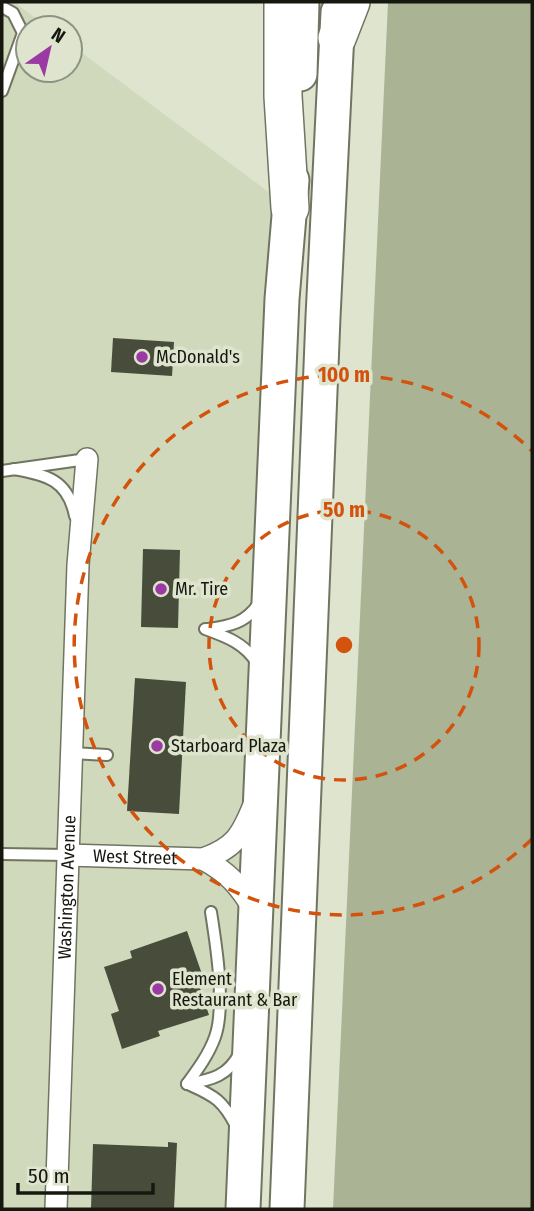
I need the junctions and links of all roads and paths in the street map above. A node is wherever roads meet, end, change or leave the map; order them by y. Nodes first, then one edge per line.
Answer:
1 (283, 2) edge
2 (302, 2) edge
3 (339, 2) edge
4 (351, 2) edge
5 (2, 7) edge
6 (337, 38) junction
7 (2, 91) edge
8 (290, 208) junction
9 (87, 459) joint
10 (14, 469) junction
11 (2, 471) edge
12 (78, 565) junction
13 (271, 586) junction
14 (266, 685) junction
15 (72, 752) junction
16 (107, 755) dead end
17 (262, 784) junction
18 (2, 854) edge
19 (67, 855) junction
20 (203, 859) junction
21 (211, 912) dead end
22 (256, 913) junction
23 (251, 1027) junction
24 (187, 1084) junction
25 (246, 1143) junction
26 (56, 1209) edge
27 (243, 1209) edge
28 (287, 1209) edge

1 - 8 highway
2 - 8 highway
3 - 6 highway
4 - 6 highway
5 - 7 lane
6 - 28 highway
8 - 13 highway
9 - 10 lane
9 - 12 street, Washington Avenue
10 - 11 lane
10 - 12 lane, Washington Avenue
12 - 15 street, Washington Avenue
13 - 14 highway
13 - 14 lane
14 - 17 highway
15 - 16 lane
15 - 19 street, Washington Avenue
17 - 20 street, West Street
17 - 22 highway
18 - 19 lane
19 - 20 street, West Street
19 - 26 street, Washington Avenue
20 - 22 street, West Street
21 - 24 lane
22 - 23 highway
23 - 24 lane
23 - 25 highway
24 - 25 lane
25 - 27 highway

